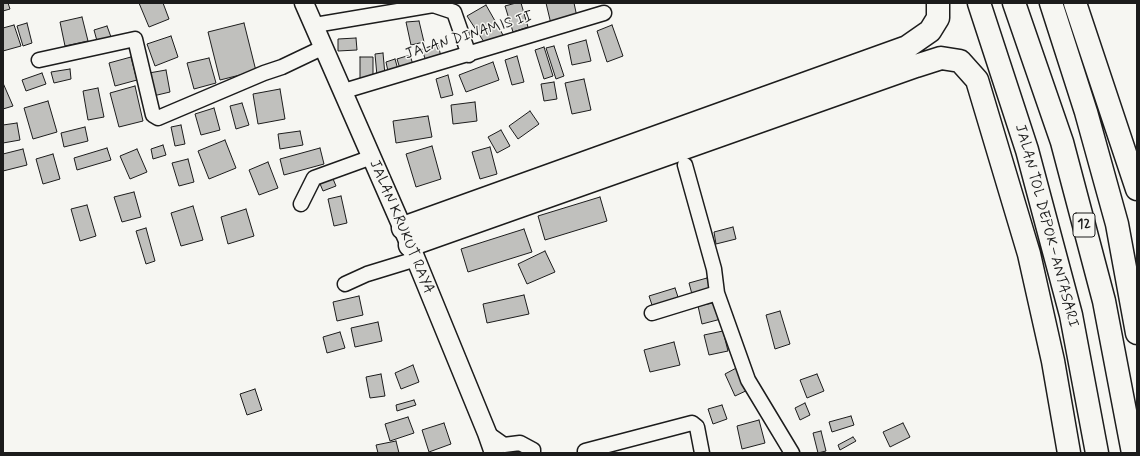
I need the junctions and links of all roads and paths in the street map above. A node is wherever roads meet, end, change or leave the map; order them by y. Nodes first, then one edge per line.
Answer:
1 (304, 3) edge
2 (938, 3) edge
3 (978, 3) edge
4 (1014, 3) edge
5 (1051, 3) edge
6 (1075, 3) edge
7 (604, 13) dead end
8 (315, 25) junction
9 (317, 50) junction
10 (469, 55) junction
11 (39, 60) dead end
12 (344, 91) junction
13 (372, 157) junction
14 (685, 165) dead end
15 (1137, 189) edge
16 (301, 204) dead end
17 (408, 249) junction
18 (345, 284) dead end
19 (717, 293) junction
20 (652, 313) dead end
21 (1137, 333) edge
22 (487, 433) junction
23 (585, 451) dead end
24 (494, 453) edge
25 (533, 453) edge
26 (702, 453) edge
27 (792, 453) edge
28 (1069, 453) edge
29 (1097, 453) edge
30 (1132, 453) edge

1 - 8 street, JALAN KRUKUT RAYA
2 - 17 highway
3 - 29 highway, JALAN TOL DEPOK–ANTASARI / 12
4 - 30 highway, 12
5 - 21 highway
6 - 15 highway
7 - 10 street, JALAN DINAMIS II
8 - 9 street, JALAN KRUKUT RAYA
8 - 10 street
9 - 11 street
9 - 12 street, JALAN KRUKUT RAYA
10 - 12 street, JALAN DINAMIS II
12 - 13 street, JALAN KRUKUT RAYA
13 - 16 street
13 - 17 street, JALAN KRUKUT RAYA
14 - 19 street
17 - 18 street
17 - 22 street, JALAN KRUKUT RAYA
17 - 28 highway
19 - 20 street
19 - 27 street
22 - 24 street, JALAN KRUKUT RAYA
22 - 25 street
23 - 26 street

